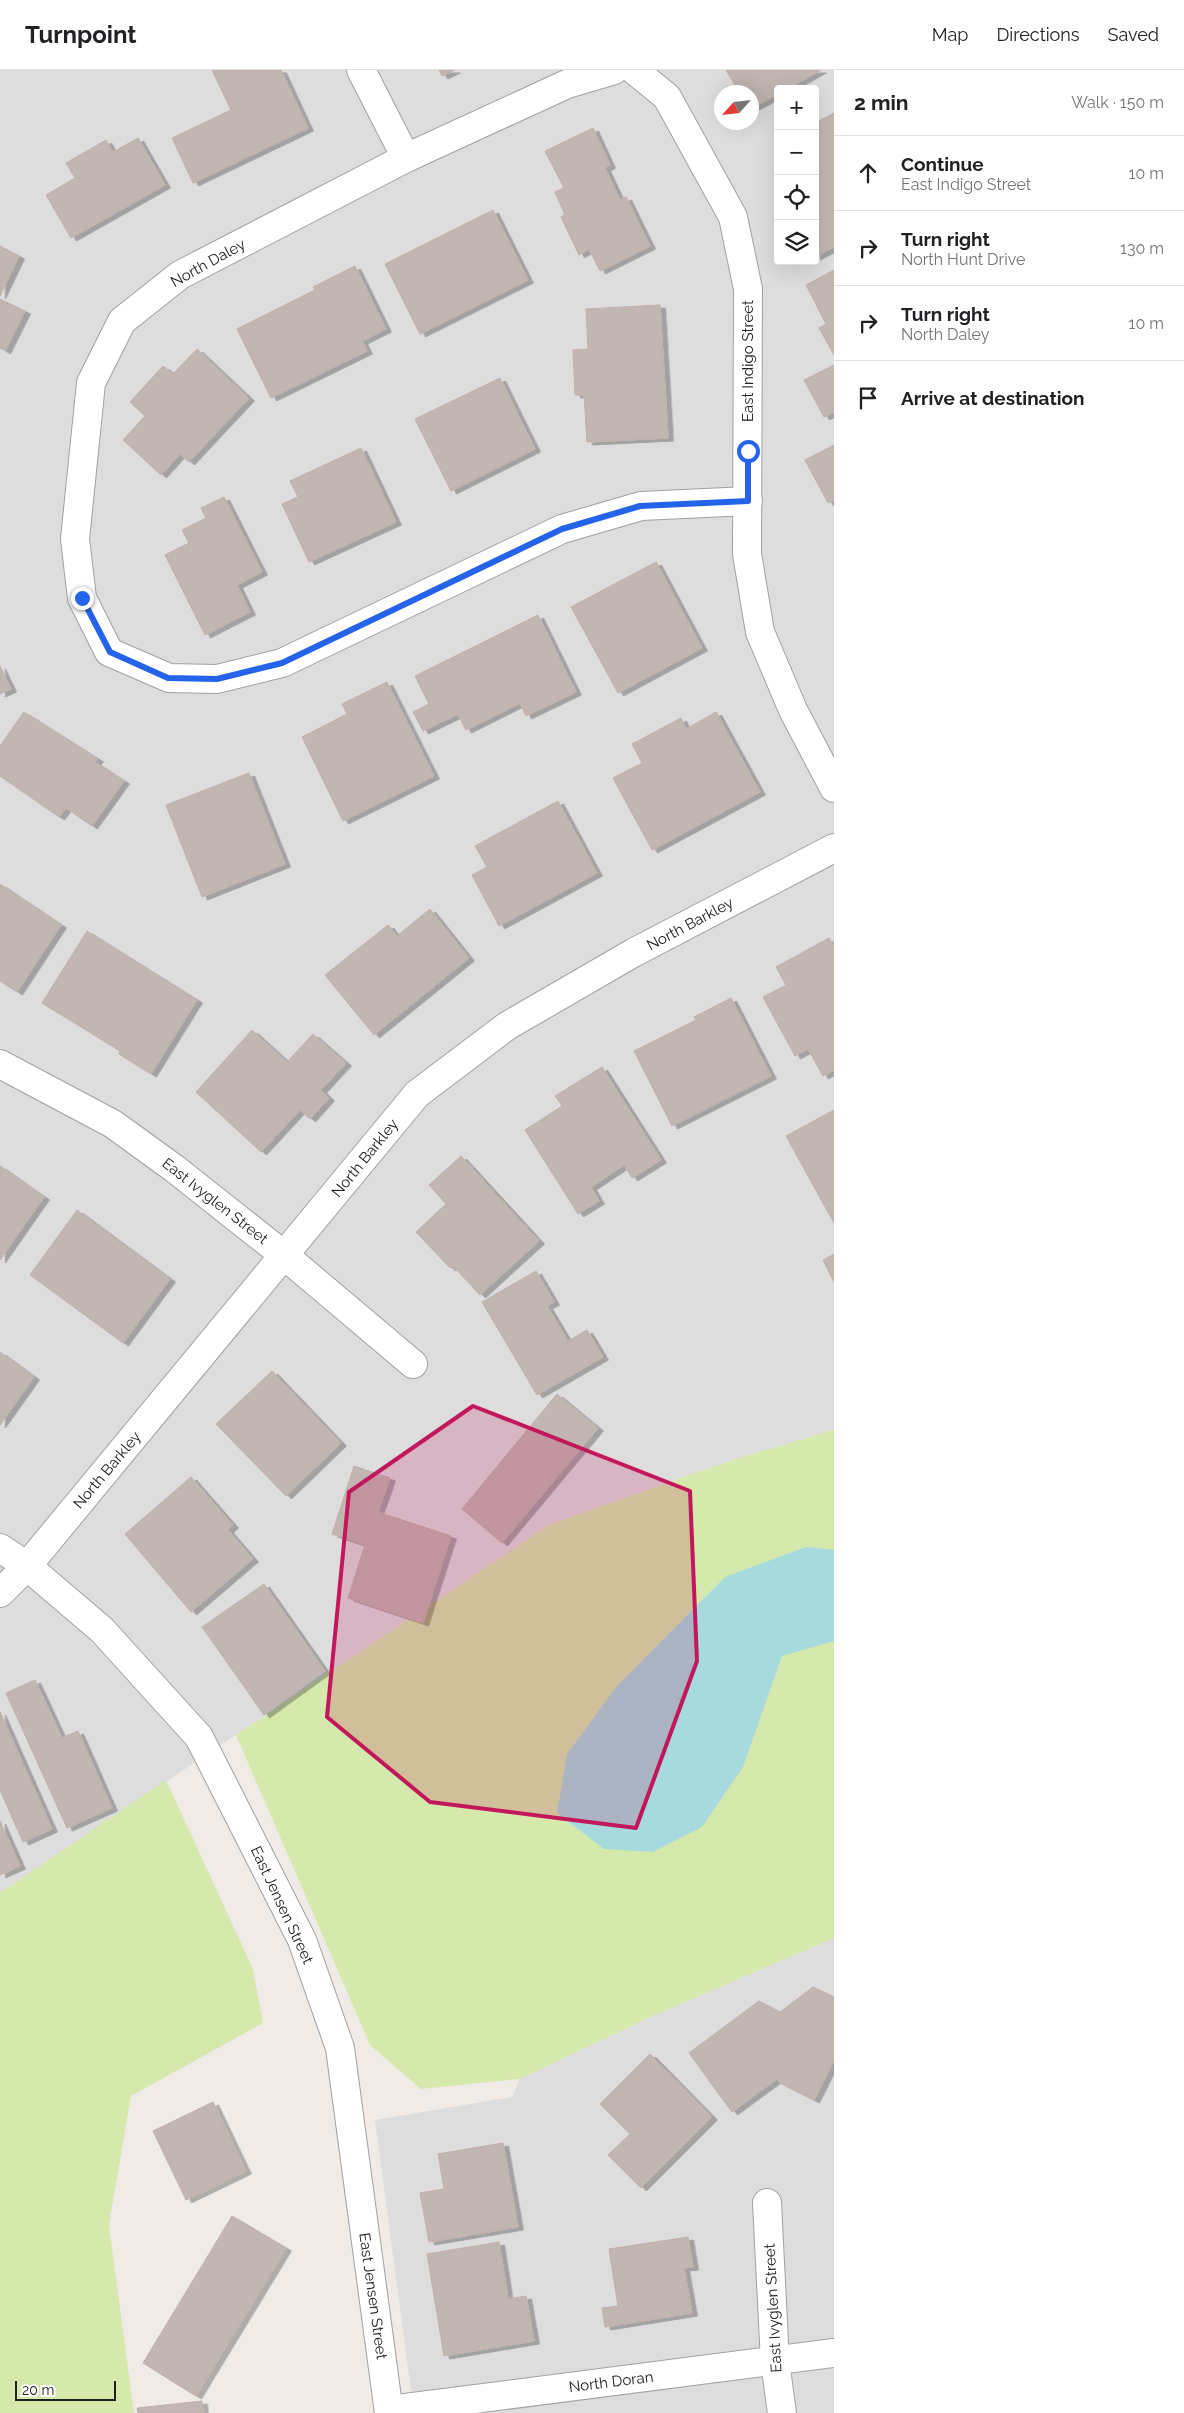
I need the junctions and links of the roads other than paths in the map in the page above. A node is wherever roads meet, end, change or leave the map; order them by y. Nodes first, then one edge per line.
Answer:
1 (361, 70) edge
2 (614, 70) edge
3 (634, 70) edge
4 (406, 158) junction
5 (748, 501) junction
6 (834, 788) edge
7 (834, 848) edge
8 (0, 1064) edge
9 (285, 1256) junction
10 (413, 1364) dead end
11 (0, 1548) edge
12 (27, 1566) junction
13 (0, 1593) edge
14 (767, 2203) dead end
15 (834, 2353) edge
16 (775, 2362) junction
17 (389, 2411) edge
18 (782, 2413) edge

1 - 4 street
2 - 4 street, North Daley
3 - 5 street, East Indigo Street
4 - 5 street, North Daley
5 - 6 street, East Indigo Street
7 - 9 street, North Barkley
8 - 9 street, East Ivyglen Street
9 - 10 street, East Ivyglen Street
9 - 12 street, North Barkley
11 - 12 street, East Jensen Street
12 - 13 street, North Barkley
12 - 17 street, East Jensen Street
14 - 16 street, East Ivyglen Street
15 - 16 street, North Doran
16 - 17 street, North Doran
16 - 18 street, East Ivyglen Street

